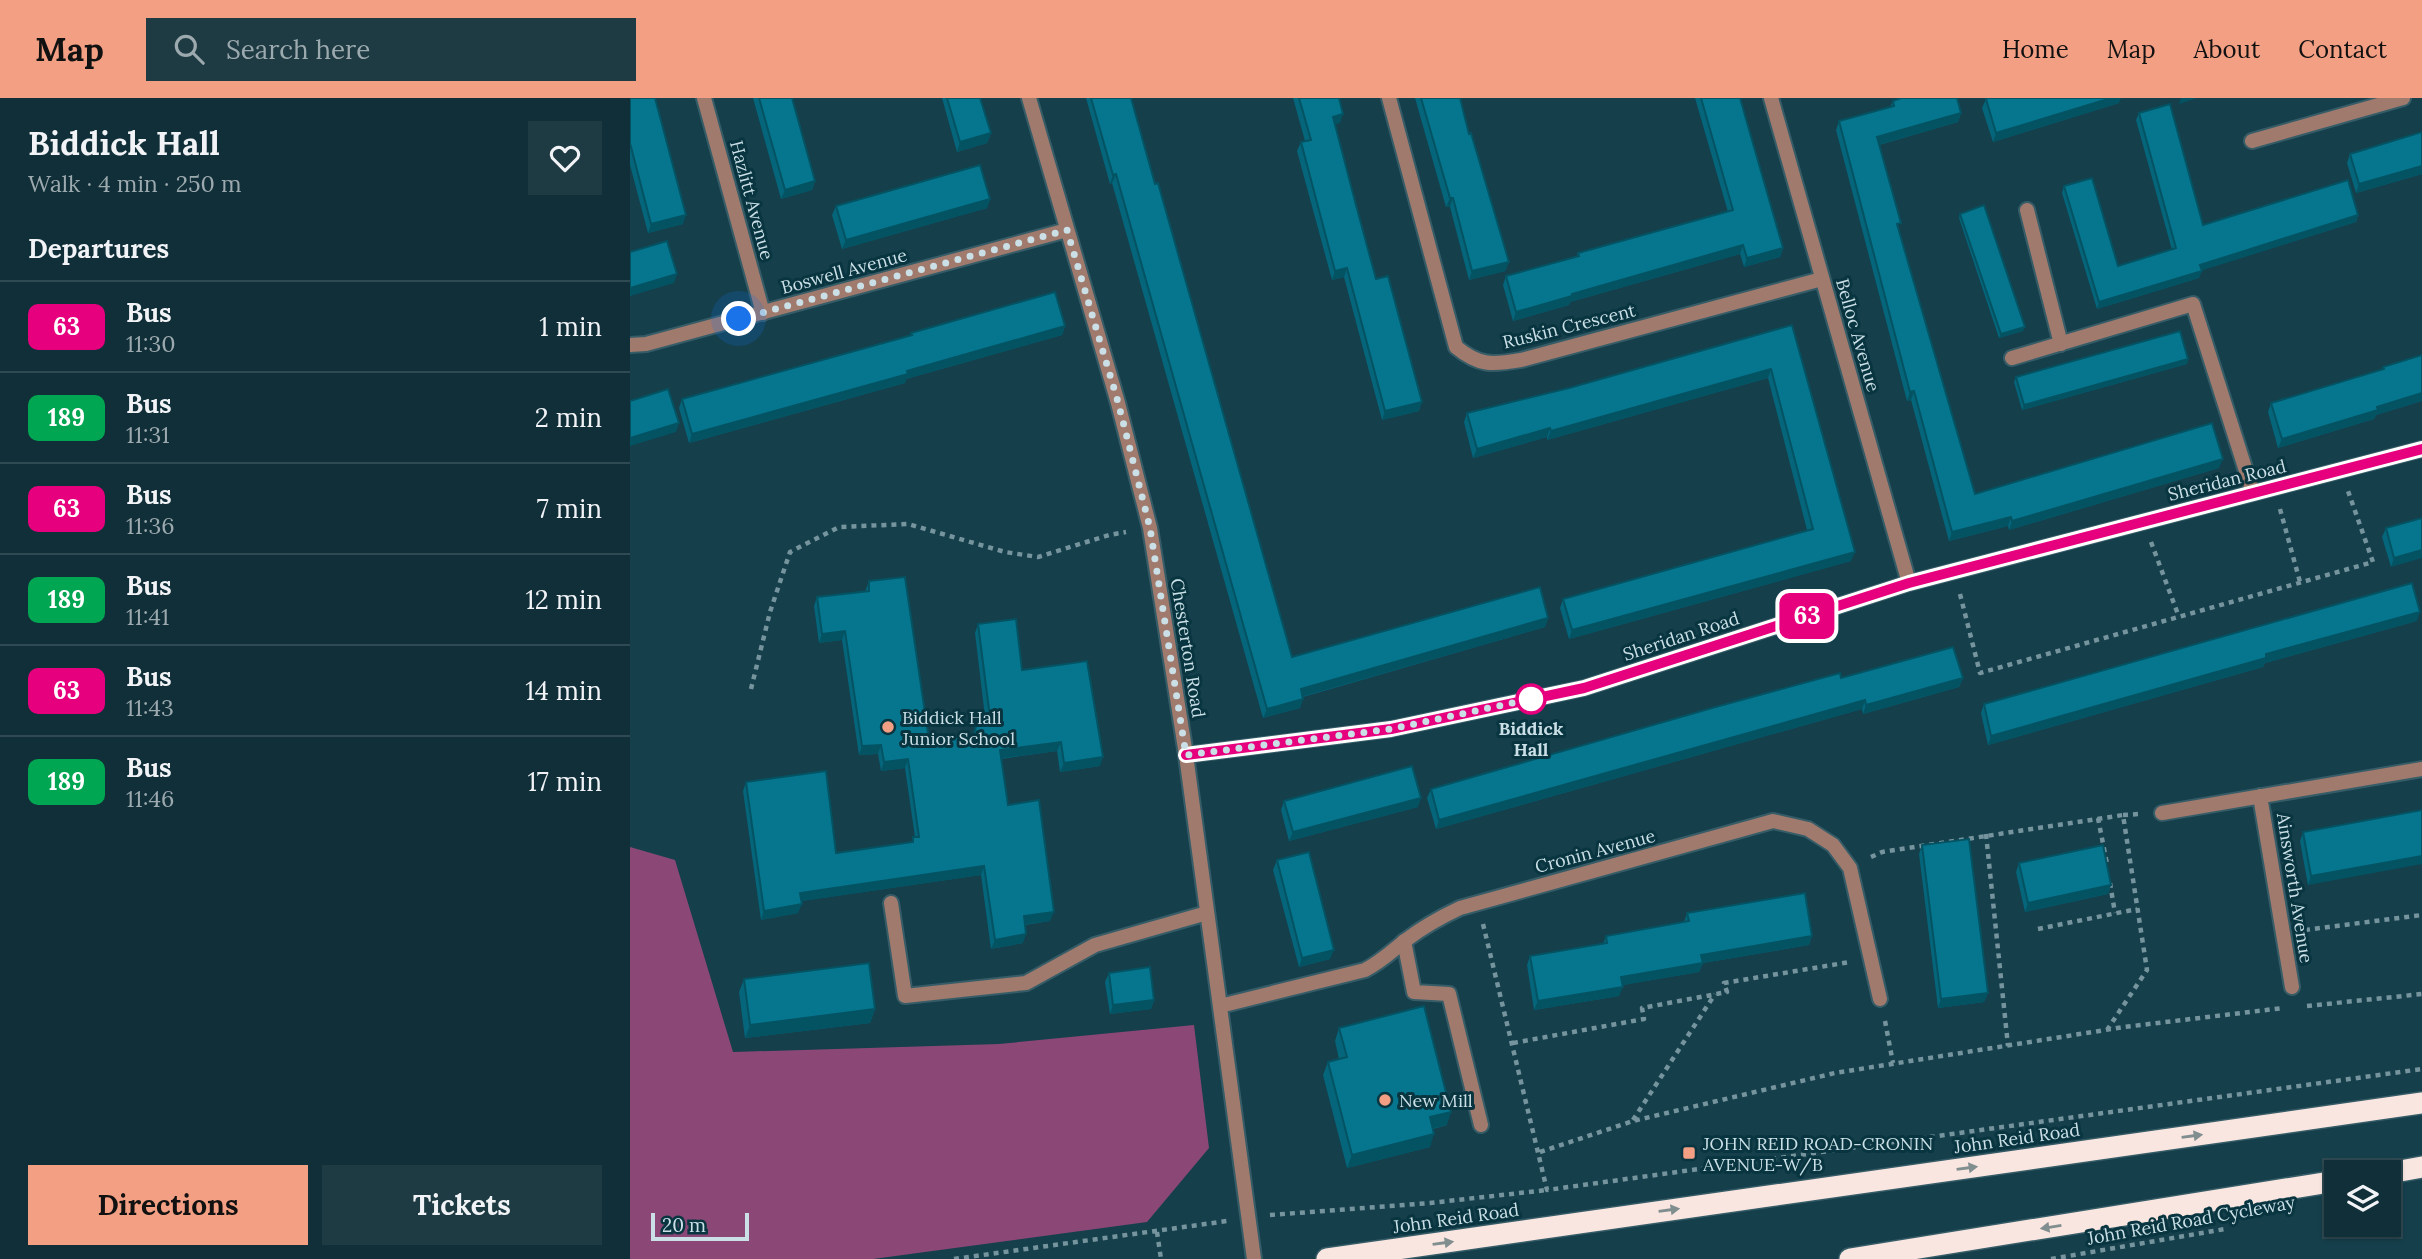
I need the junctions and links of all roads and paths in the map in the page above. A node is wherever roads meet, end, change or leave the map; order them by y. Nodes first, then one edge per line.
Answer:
1 (704, 98) edge
2 (1029, 98) edge
3 (1389, 98) edge
4 (1771, 98) edge
5 (2403, 98) edge
6 (2252, 141) dead end
7 (2026, 210) dead end
8 (1067, 230) junction
9 (1822, 279) junction
10 (763, 313) junction
11 (2061, 344) junction
12 (630, 345) edge
13 (2012, 358) dead end
14 (2422, 449) edge
15 (2341, 470) junction
16 (2274, 488) junction
17 (2253, 493) junction
18 (2143, 521) junction
19 (1150, 528) junction
20 (1954, 571) junction
21 (2300, 582) junction
22 (1909, 583) junction
23 (2179, 617) junction
24 (751, 689) dead end
25 (1186, 755) junction
26 (2422, 769) edge
27 (2260, 796) junction
28 (2162, 813) dead end
29 (2098, 818) junction
30 (1986, 834) junction
31 (1850, 868) junction
32 (891, 903) dead end
33 (1478, 903) junction
34 (2137, 909) junction
35 (1206, 914) junction
36 (2115, 914) junction
37 (2422, 915) edge
38 (2038, 929) dead end
39 (2283, 933) junction
40 (1404, 942) junction
41 (1871, 958) junction
42 (2292, 987) dead end
43 (1715, 994) junction
44 (2422, 994) edge
45 (1880, 999) joint
46 (1220, 1006) junction
47 (2106, 1030) junction
48 (1513, 1043) junction
49 (2008, 1046) junction
50 (1893, 1063) junction
51 (2422, 1069) edge
52 (2422, 1103) edge
53 (1633, 1121) junction
54 (1481, 1125) dead end
55 (1540, 1152) junction
56 (2422, 1167) edge
57 (2401, 1171) edge
58 (2324, 1183) edge
59 (1548, 1189) junction
60 (1248, 1218) junction
61 (2232, 1228) dead end
62 (1157, 1232) junction
63 (954, 1259) edge
64 (1161, 1259) edge
65 (1254, 1259) edge
66 (1327, 1259) edge
67 (1850, 1259) edge
68 (2051, 1259) edge

1 - 10 street, Hazlitt Avenue
2 - 8 street, Chesterton Road
3 - 9 street, Ruskin Crescent
4 - 9 street, Belloc Avenue
5 - 6 street
7 - 11 street
8 - 10 street, Boswell Avenue
8 - 19 street, Chesterton Road
9 - 22 street, Belloc Avenue
10 - 12 street, Boswell Avenue
11 - 13 street
11 - 17 street
14 - 15 street, Sheridan Road
15 - 16 street, Sheridan Road
15 - 21 path
16 - 17 street, Sheridan Road
16 - 21 path
17 - 18 street, Sheridan Road
18 - 20 street, Sheridan Road
18 - 23 path
19 - 24 path
19 - 25 street, Chesterton Road
20 - 22 street, Sheridan Road
20 - 23 path
21 - 23 path
22 - 25 street, Sheridan Road
25 - 35 street, Chesterton Road
26 - 27 street, Ainsworth Avenue
27 - 28 street, Ainsworth Avenue
27 - 39 street, Ainsworth Avenue
29 - 30 path
29 - 34 path
29 - 36 path
30 - 31 path
30 - 49 path
31 - 33 street, Cronin Avenue
31 - 41 street, Cronin Avenue
32 - 35 street
33 - 40 street, Cronin Avenue
33 - 48 path
34 - 36 path
34 - 47 path
35 - 46 street, Chesterton Road
36 - 38 path
37 - 39 path
39 - 42 street, Ainsworth Avenue
40 - 46 street, Cronin Avenue
40 - 54 street
41 - 43 path
41 - 45 street, Cronin Avenue
43 - 48 path
43 - 53 path
44 - 47 path
45 - 50 path
46 - 60 street, Chesterton Road
47 - 49 path
48 - 55 path
49 - 50 path
50 - 53 path
51 - 59 path
66 -> 52 highway, John Reid Road
53 - 55 path
55 - 59 path
56 - 57 highway
58 -> 67 highway
59 - 60 path
60 - 62 path
60 - 65 street, Chesterton Road
61 - 68 path, John Reid Road Cycleway
62 - 63 path
62 - 64 path

